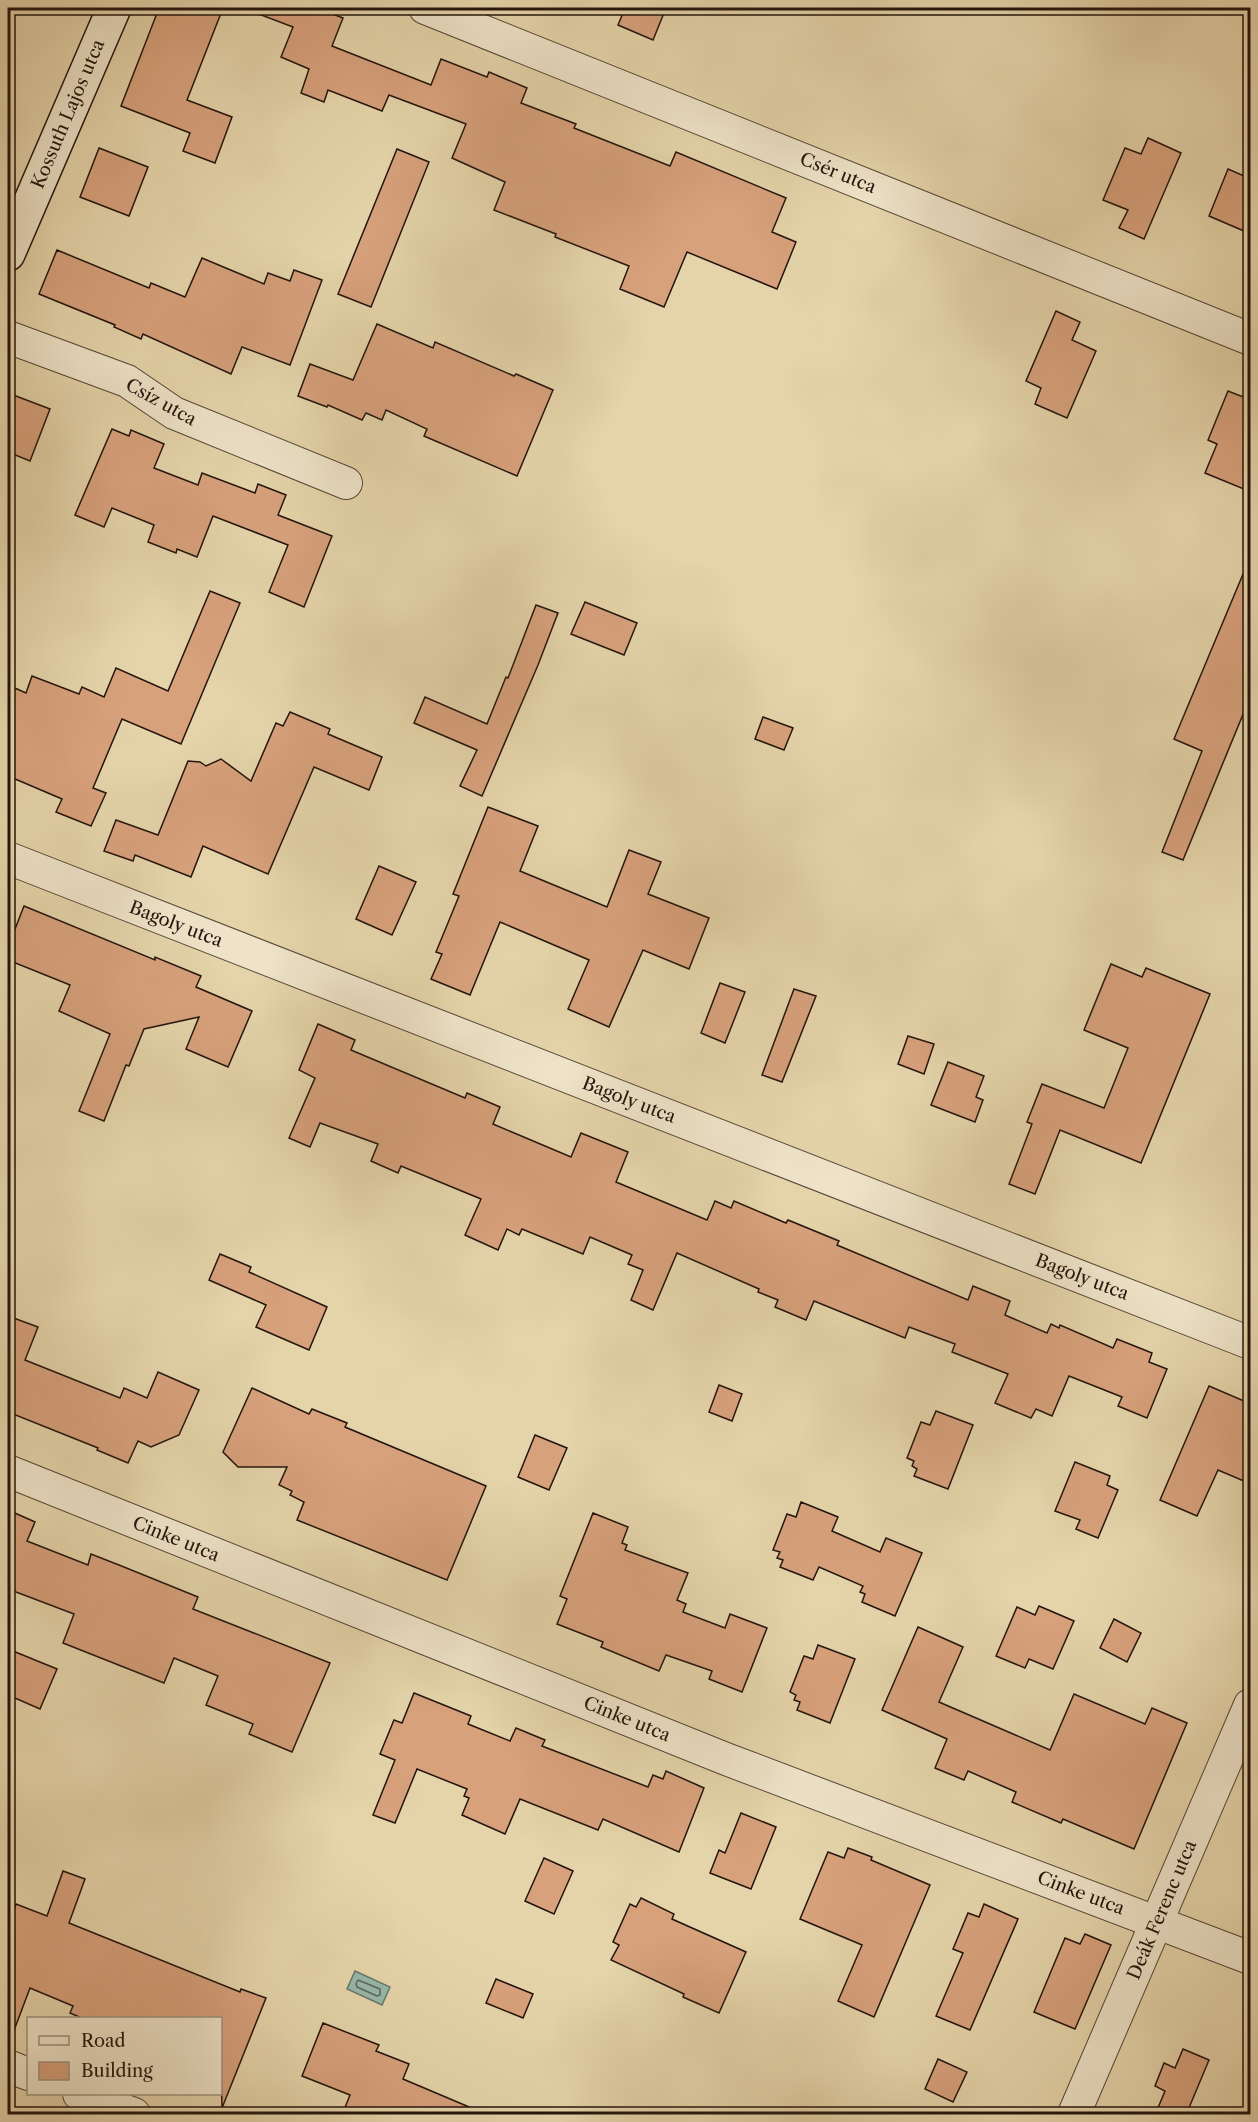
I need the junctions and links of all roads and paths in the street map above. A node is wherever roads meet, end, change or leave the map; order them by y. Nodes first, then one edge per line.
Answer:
1 (114, 8) edge
2 (425, 8) edge
3 (8, 254) edge
4 (8, 337) edge
5 (1251, 339) edge
6 (346, 483) dead end
7 (8, 858) edge
8 (1251, 1343) edge
9 (8, 1471) edge
10 (1251, 1705) edge
11 (1156, 1922) junction
12 (1251, 1958) edge
13 (8, 2066) edge
14 (27, 2074) edge
15 (83, 2095) edge
16 (134, 2115) edge
17 (1074, 2115) edge

1 - 3 street, Kossuth Lajos utca
2 - 5 street, Csér utca
4 - 6 street, Csíz utca
7 - 8 street, Bagoly utca
9 - 11 street, Cinke utca
10 - 11 street, Deák Ferenc utca
11 - 12 street, Cinke utca
11 - 17 street, Deák Ferenc utca
13 - 14 street
15 - 16 street

